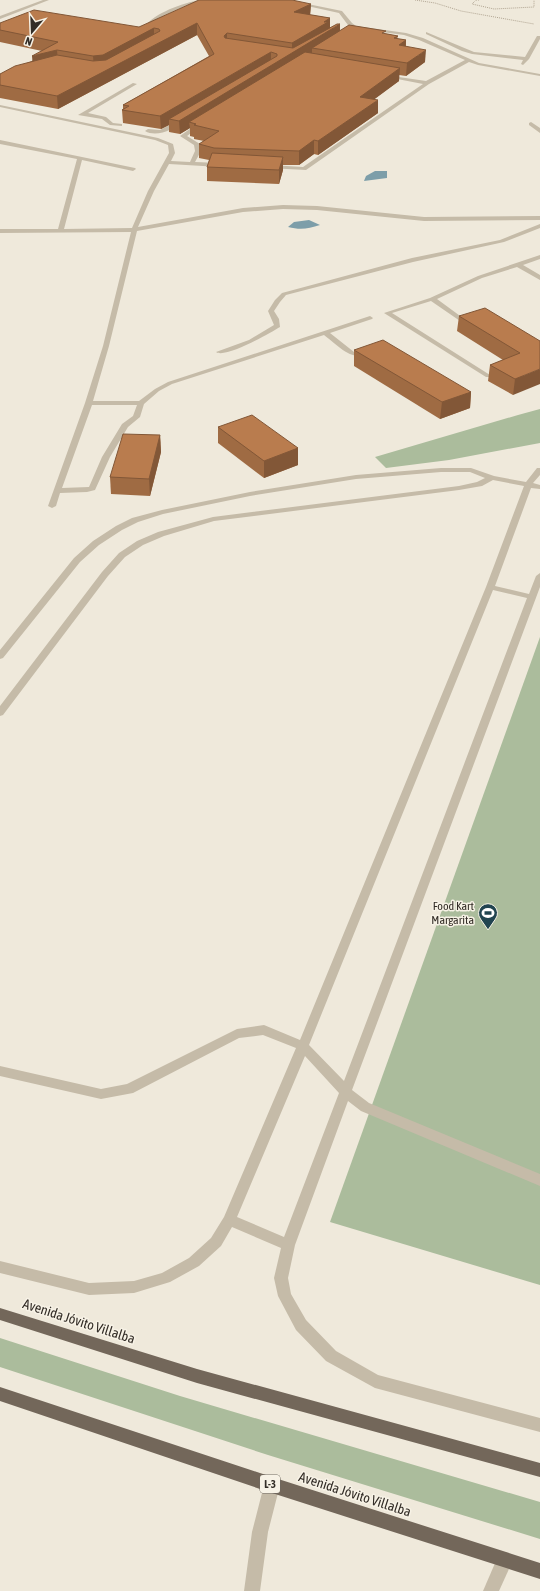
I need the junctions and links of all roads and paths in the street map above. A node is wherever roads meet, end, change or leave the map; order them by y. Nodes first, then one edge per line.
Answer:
1 (47, 0) edge
2 (205, 0) edge
3 (282, 0) edge
4 (415, 0) edge
5 (479, 0) edge
6 (534, 0) edge
7 (325, 9) junction
8 (323, 16) edge
9 (0, 18) edge
10 (540, 26) edge
11 (141, 33) edge
12 (428, 33) dead end
13 (539, 37) dead end
14 (527, 59) junction
15 (467, 61) junction
16 (517, 71) junction
17 (381, 75) edge
18 (540, 75) edge
19 (426, 83) junction
20 (135, 84) dead end
21 (0, 100) edge
22 (0, 106) edge
23 (11, 108) junction
24 (83, 114) junction
25 (189, 116) edge
26 (71, 120) junction
27 (206, 121) edge
28 (531, 124) dead end
29 (127, 127) edge
30 (143, 130) edge
31 (540, 131) edge
32 (0, 142) edge
33 (80, 159) junction
34 (168, 162) junction
35 (192, 163) junction
36 (230, 165) edge
37 (267, 167) edge
38 (133, 169) dead end
39 (540, 218) edge
40 (540, 226) edge
41 (134, 230) junction
42 (0, 231) edge
43 (60, 231) junction
44 (540, 257) edge
45 (519, 265) junction
46 (540, 278) edge
47 (432, 299) junction
48 (370, 318) dead end
49 (465, 322) dead end
50 (325, 333) junction
51 (219, 352) dead end
52 (375, 352) edge
53 (488, 376) dead end
54 (90, 403) junction
55 (142, 403) junction
56 (540, 470) edge
57 (492, 478) junction
58 (528, 484) junction
59 (540, 487) edge
60 (57, 491) junction
61 (52, 506) dead end
62 (540, 576) edge
63 (490, 587) junction
64 (532, 597) junction
65 (0, 656) edge
66 (0, 713) edge
67 (303, 1046) junction
68 (0, 1070) edge
69 (346, 1092) junction
70 (540, 1180) edge
71 (230, 1220) junction
72 (288, 1245) junction
73 (0, 1267) edge
74 (0, 1314) edge
75 (0, 1394) edge
76 (540, 1425) edge
77 (540, 1470) edge
78 (272, 1485) junction
79 (505, 1560) junction
80 (540, 1572) edge
81 (252, 1591) edge
82 (491, 1591) edge

1 - 9 street
2 - 11 street
3 - 7 street
4 - 10 path
5 - 6 path
7 - 8 street
7 - 15 street
12 - 14 street
13 - 14 street
14 - 16 street
15 - 16 street
15 - 19 street
16 - 18 street
17 - 19 street
19 - 37 street
20 - 24 street
21 - 23 street
22 - 23 street
23 - 26 street
24 - 26 street
24 - 29 street
25 - 30 street
26 - 34 street
27 - 35 street
28 - 31 street
32 - 33 street
33 - 38 street
33 - 43 street
34 - 35 street
34 - 41 street
35 - 36 street
39 - 41 street
40 - 51 street
41 - 43 street
41 - 54 street
42 - 43 street
44 - 45 street
45 - 46 street
45 - 47 street
47 - 49 street
47 - 53 street
48 - 50 street
50 - 52 street
50 - 55 street
54 - 55 street
54 - 60 street
55 - 60 street
56 - 58 street
57 - 58 street
57 - 65 street
57 - 66 street
58 - 59 street
58 - 63 street
60 - 61 street
62 - 64 street
63 - 64 street
63 - 67 street
64 - 69 street
67 - 68 street
67 - 69 street
67 - 71 street
69 - 70 street
69 - 72 street
71 - 72 street
71 - 73 street
72 - 76 street
74 - 77 main road, Avenida Jóvito Villalba
75 - 78 main road, Avenida Jóvito Villalba / L-3
78 - 79 main road, Avenida Jóvito Villalba / L-3
78 - 81 street
79 - 80 main road, Avenida Jóvito Villalba / L-3
79 - 82 street

